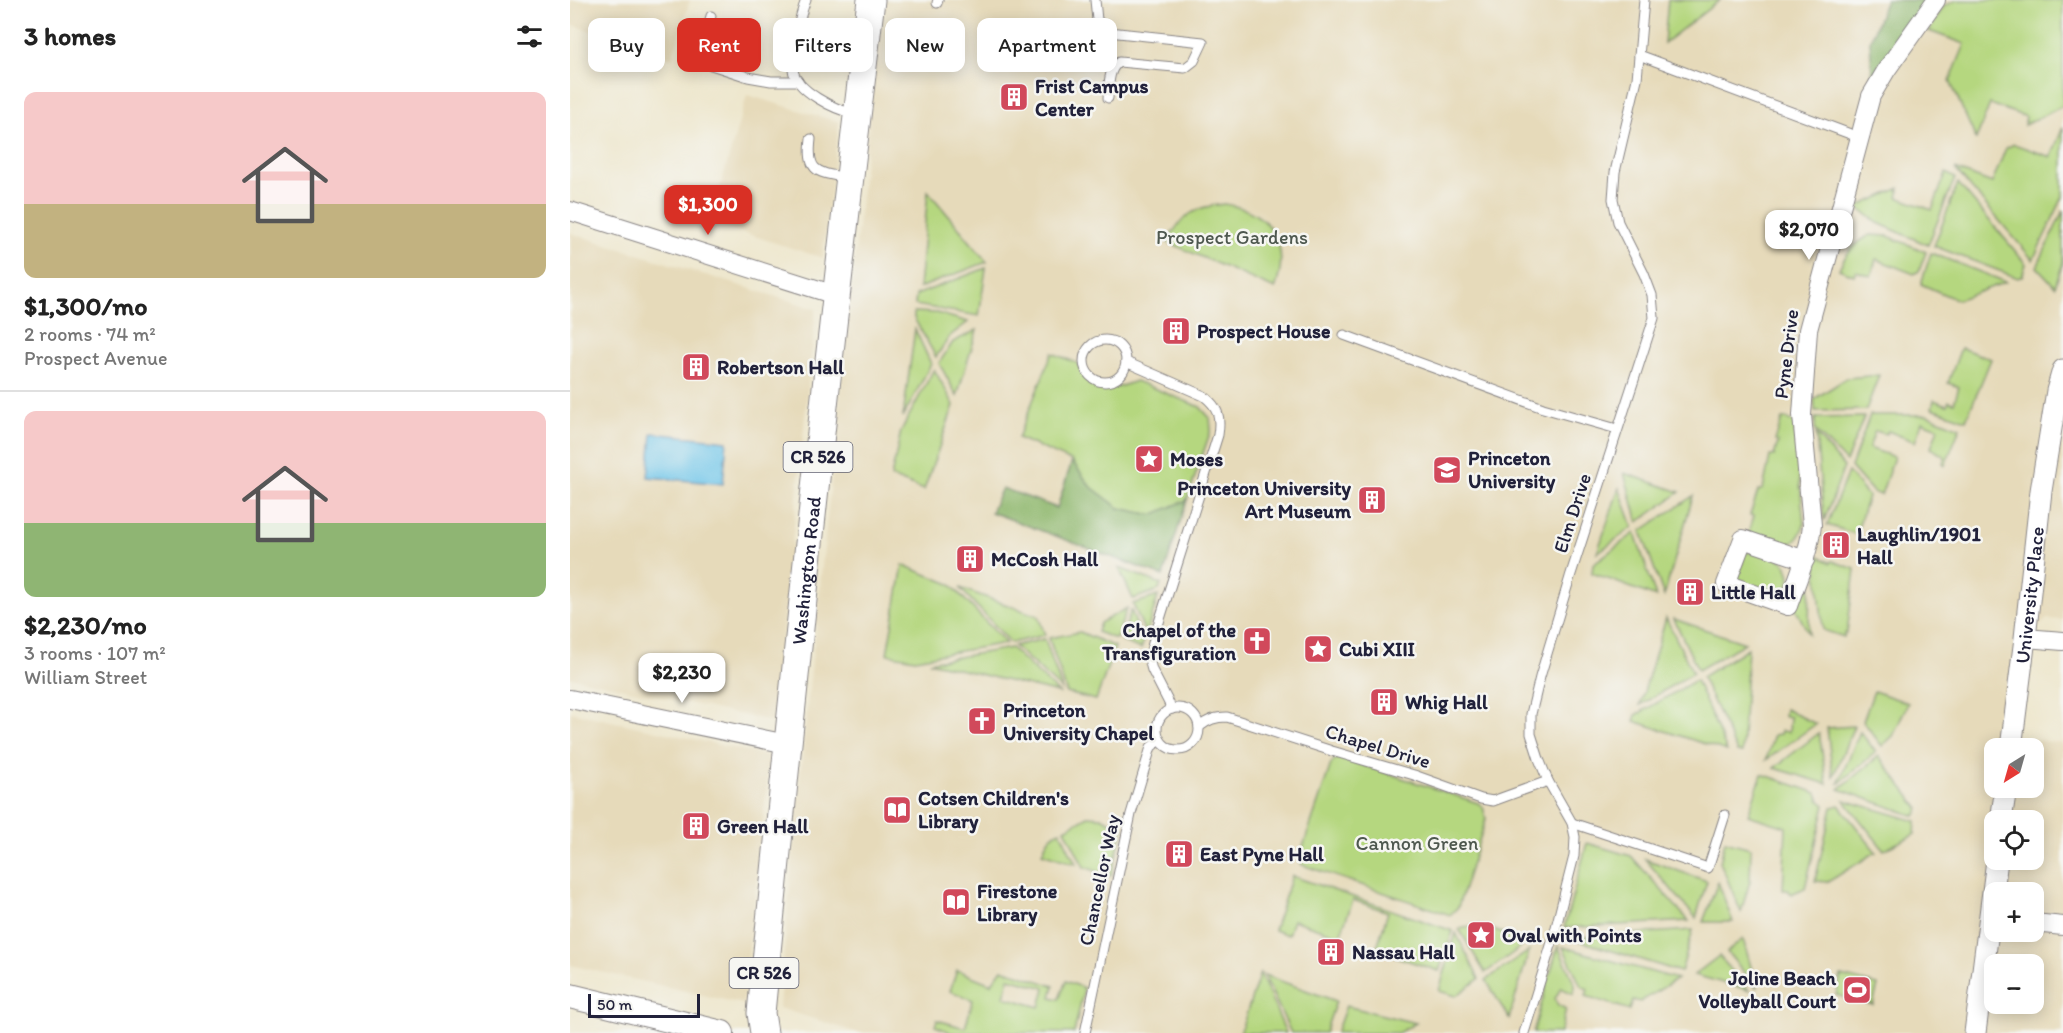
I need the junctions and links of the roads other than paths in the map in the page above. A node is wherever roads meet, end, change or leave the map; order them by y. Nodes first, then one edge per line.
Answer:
1 (806, 0) edge
2 (871, 0) edge
3 (1095, 0) edge
4 (1644, 0) edge
5 (1936, 0) edge
6 (711, 16) dead end
7 (1640, 55) junction
8 (798, 81) junction
9 (1108, 98) dead end
10 (857, 114) junction
11 (1860, 138) junction
12 (811, 139) dead end
13 (849, 179) junction
14 (570, 212) edge
15 (835, 295) junction
16 (1344, 335) dead end
17 (1126, 362) junction
18 (2063, 370) edge
19 (1617, 429) junction
20 (1804, 560) junction
21 (2025, 638) junction
22 (2063, 641) edge
23 (570, 699) edge
24 (1172, 709) junction
25 (1198, 727) junction
26 (2012, 738) edge
27 (1160, 740) junction
28 (787, 744) junction
29 (1548, 781) junction
30 (1725, 815) dead end
31 (1572, 823) junction
32 (2044, 924) edge
33 (2063, 926) edge
34 (1989, 942) edge
35 (570, 996) edge
36 (722, 1033) edge
37 (764, 1033) edge
38 (1086, 1033) edge
39 (1524, 1033) edge
40 (1975, 1033) edge

1 - 8 lane
2 - 10 main road, Washington Road / CR 526
3 - 9 lane
4 - 7 lane, Elm Drive
5 - 11 street, Pyne Drive
6 - 8 lane
7 - 11 lane
7 - 19 lane, Elm Drive
8 - 10 lane
10 - 13 main road, Washington Road / CR 526
11 - 20 street, Pyne Drive
12 - 13 lane
13 - 15 main road, Washington Road / CR 526
14 - 15 street
15 - 28 main road, Washington Road / CR 526
16 - 19 lane
17 - 17 lane
17 - 24 lane
18 - 21 street, University Place
19 - 29 lane, Elm Drive
20 - 20 street, Pyne Drive
21 - 22 street
21 - 26 street, University Place
23 - 28 street
24 - 25 lane
24 - 27 lane
25 - 27 lane
25 - 29 lane, Chapel Drive
27 - 38 lane, Chancellor Way
28 - 37 main road, Washington Road / CR 526
29 - 31 lane, Elm Drive
30 - 31 lane
31 - 39 lane, Elm Drive
32 - 33 street
34 - 40 street
35 - 36 main road

